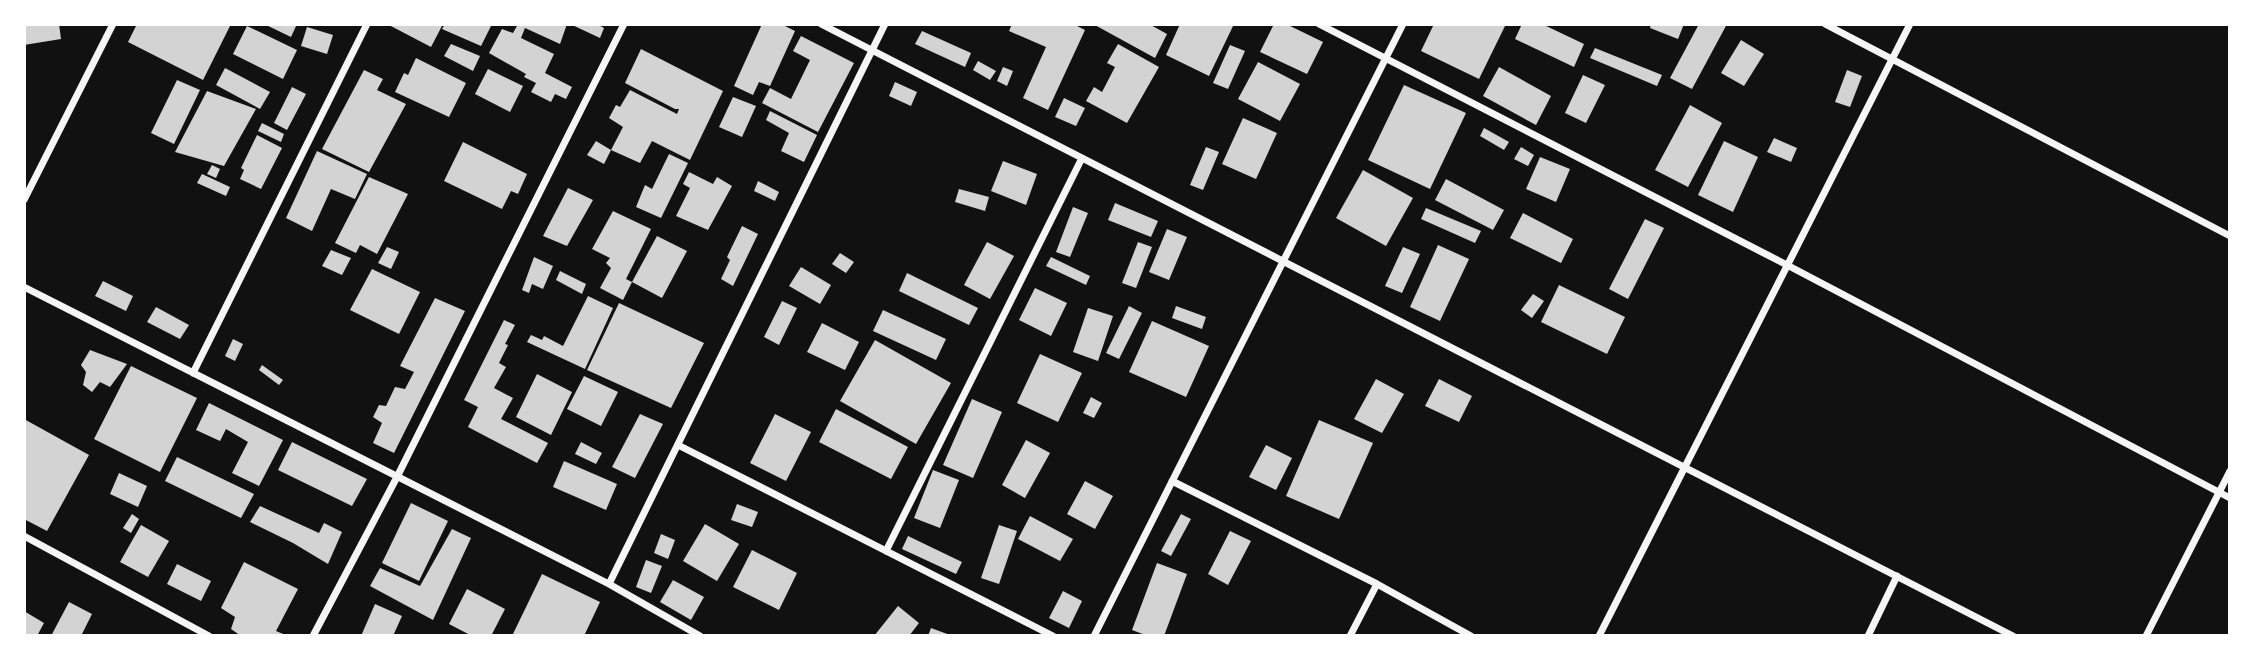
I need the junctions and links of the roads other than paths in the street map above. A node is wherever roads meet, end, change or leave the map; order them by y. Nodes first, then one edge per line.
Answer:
1 (113, 24) edge
2 (367, 24) edge
3 (624, 24) edge
4 (821, 24) edge
5 (885, 24) edge
6 (1319, 24) edge
7 (1403, 24) edge
8 (1825, 24) edge
9 (1910, 24) edge
10 (872, 51) junction
11 (1386, 59) junction
12 (1893, 59) junction
13 (1082, 158) junction
14 (24, 200) edge
15 (2230, 236) edge
16 (1283, 261) junction
17 (1787, 265) junction
18 (24, 287) edge
19 (193, 373) junction
20 (678, 445) junction
21 (1684, 467) junction
22 (2230, 471) edge
23 (397, 477) junction
24 (1172, 481) junction
25 (2220, 493) junction
26 (2230, 498) edge
27 (24, 536) edge
28 (886, 551) junction
29 (1897, 576) junction
30 (609, 584) junction
31 (1377, 584) junction
32 (209, 635) edge
33 (313, 635) edge
34 (700, 635) edge
35 (1054, 635) edge
36 (1094, 635) edge
37 (1350, 635) edge
38 (1471, 635) edge
39 (1599, 635) edge
40 (1868, 635) edge
41 (2013, 635) edge
42 (2146, 635) edge

1 - 14 street
2 - 19 street
3 - 23 street
4 - 10 street
5 - 10 street
6 - 11 street
7 - 11 street
8 - 12 street
9 - 12 street
10 - 13 street
10 - 20 street
11 - 16 street
11 - 17 street
12 - 15 street
12 - 17 street
13 - 16 street
13 - 28 street
16 - 21 street
16 - 24 street
17 - 21 street
17 - 25 street
18 - 19 street
19 - 23 street
20 - 28 street
20 - 30 street
21 - 29 street
21 - 39 street
22 - 25 street
23 - 30 street
23 - 33 street
24 - 31 street
24 - 36 street
25 - 26 street
25 - 42 street
27 - 32 street
28 - 35 street
29 - 40 street
29 - 41 street
30 - 34 street
31 - 37 street
31 - 38 street

